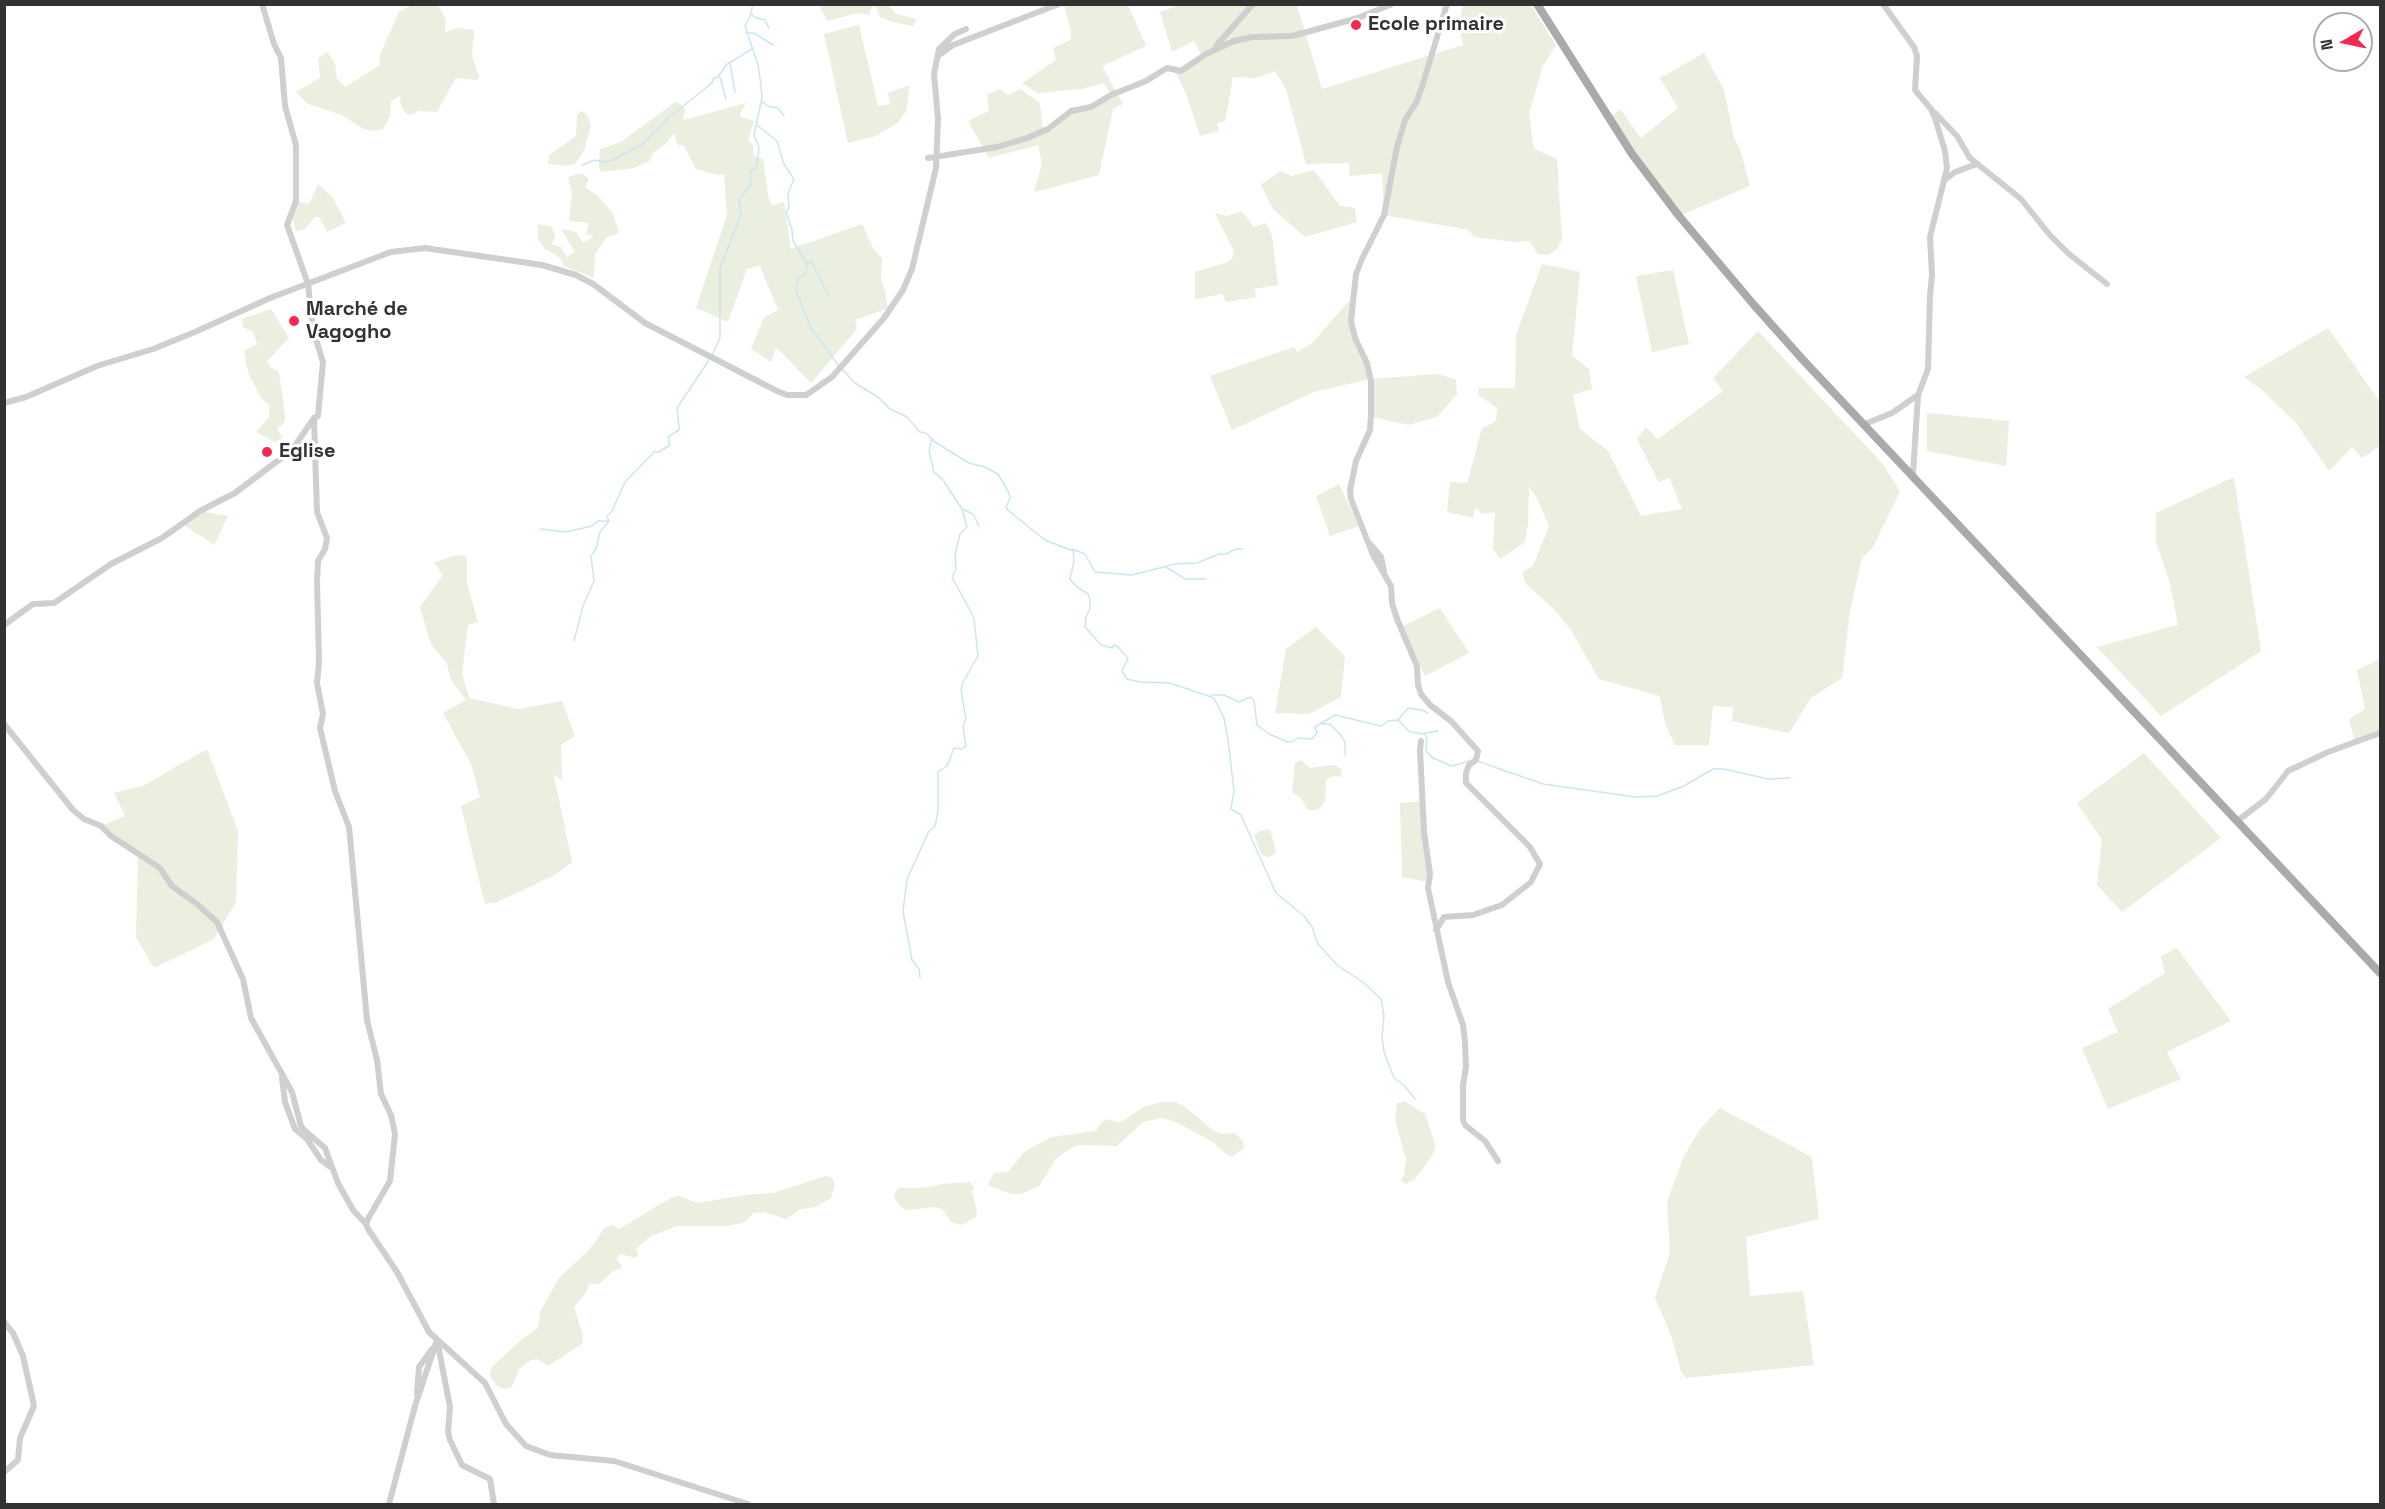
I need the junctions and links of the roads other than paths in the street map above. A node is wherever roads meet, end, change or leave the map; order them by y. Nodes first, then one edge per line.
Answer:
1 (262, 4) edge
2 (1059, 4) edge
3 (1252, 4) edge
4 (1392, 4) edge
5 (1447, 4) edge
6 (1537, 4) edge
7 (1883, 4) edge
8 (966, 29) dead end
9 (1206, 54) junction
10 (936, 60) junction
11 (1931, 109) junction
12 (937, 155) junction
13 (928, 158) dead end
14 (1977, 164) junction
15 (1946, 179) junction
16 (2107, 284) dead end
17 (308, 285) junction
18 (1918, 395) junction
19 (4, 403) edge
20 (315, 418) junction
21 (1865, 424) junction
22 (1913, 474) junction
23 (4, 625) edge
24 (4, 724) edge
25 (2380, 733) edge
26 (1421, 741) dead end
27 (2237, 821) junction
28 (1437, 930) junction
29 (2380, 973) edge
30 (281, 1072) junction
31 (1498, 1161) dead end
32 (333, 1168) junction
33 (366, 1224) junction
34 (4, 1322) edge
35 (436, 1343) junction
36 (4, 1472) edge
37 (389, 1504) edge
38 (494, 1504) edge
39 (748, 1504) edge

1 - 17 street
2 - 10 street
3 - 9 street
4 - 9 street
5 - 28 street
6 - 21 main road
7 - 11 street
8 - 10 street
9 - 12 street
10 - 12 street
11 - 14 street
11 - 15 street
12 - 13 street
12 - 17 street
14 - 15 street
14 - 16 street
15 - 18 street
17 - 19 street
17 - 20 street
18 - 21 street
18 - 22 street
20 - 23 street
20 - 33 street
21 - 22 main road
22 - 27 main road
24 - 30 street
25 - 27 street
26 - 28 street
27 - 29 main road
28 - 31 street
30 - 32 street
30 - 32 street
32 - 33 street
33 - 35 street
34 - 36 street
35 - 37 street
35 - 38 street
35 - 39 street

